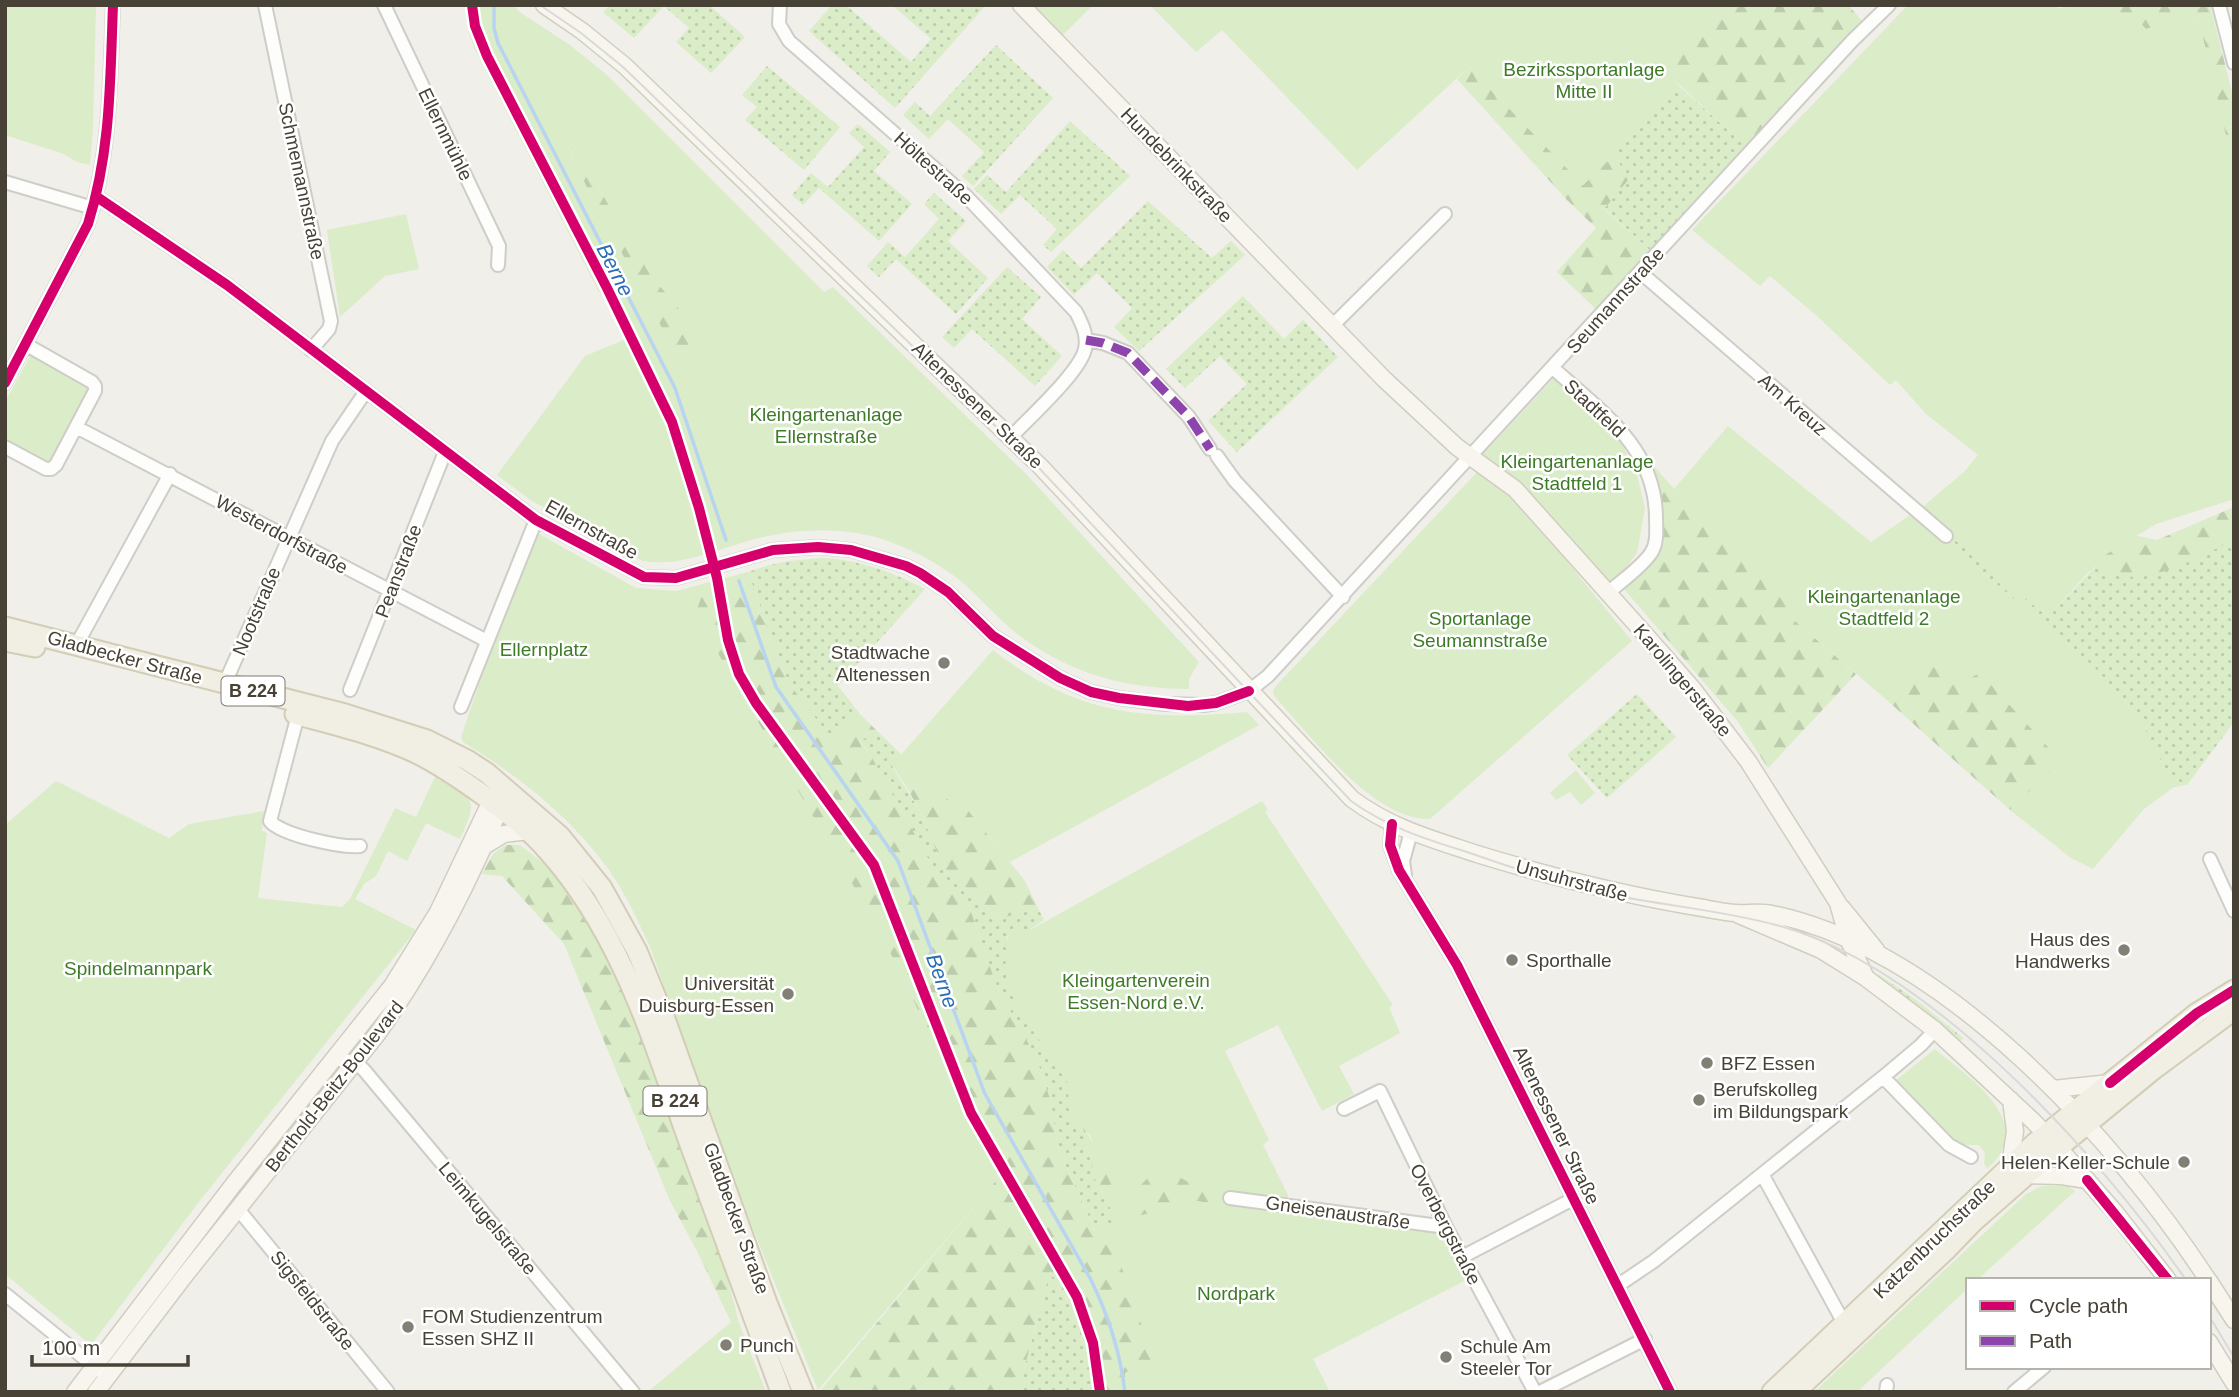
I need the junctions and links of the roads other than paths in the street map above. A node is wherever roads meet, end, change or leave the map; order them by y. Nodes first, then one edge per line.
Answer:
1 (113, 5) edge
2 (265, 5) edge
3 (384, 5) edge
4 (780, 5) edge
5 (1021, 5) edge
6 (1889, 5) edge
7 (2219, 5) edge
8 (550, 7) edge
9 (2234, 63) edge
10 (5, 182) edge
11 (95, 202) junction
12 (1445, 214) dead end
13 (498, 265) dead end
14 (1640, 272) junction
15 (1332, 326) junction
16 (1086, 340) junction
17 (25, 344) junction
18 (311, 350) junction
19 (1553, 368) junction
20 (5, 383) edge
21 (366, 391) junction
22 (76, 427) junction
23 (1011, 437) junction
24 (5, 447) edge
25 (445, 452) junction
26 (1469, 458) junction
27 (170, 474) junction
28 (536, 520) junction
29 (1946, 536) dead end
30 (288, 537) junction
31 (391, 591) junction
32 (1608, 593) junction
33 (1343, 597) junction
34 (5, 627) edge
35 (5, 641) edge
36 (487, 641) junction
37 (77, 645) junction
38 (225, 683) junction
39 (350, 690) dead end
40 (1249, 691) junction
41 (461, 707) dead end
42 (298, 715) junction
43 (444, 750) junction
44 (508, 789) junction
45 (488, 804) junction
46 (1392, 824) junction
47 (529, 831) junction
48 (1411, 832) junction
49 (360, 846) dead end
50 (481, 848) junction
51 (2210, 859) dead end
52 (1406, 882) junction
53 (1835, 899) junction
54 (2234, 911) edge
55 (1737, 914) junction
56 (1818, 927) junction
57 (1849, 939) junction
58 (1879, 954) junction
59 (426, 960) junction
60 (406, 965) junction
61 (1866, 978) junction
62 (399, 990) junction
63 (2234, 990) edge
64 (2234, 1010) edge
65 (1935, 1030) junction
66 (335, 1059) junction
67 (355, 1062) junction
68 (1883, 1077) junction
69 (2110, 1083) junction
70 (2053, 1089) junction
71 (2011, 1100) junction
72 (1344, 1109) dead end
73 (2081, 1119) junction
74 (2052, 1141) junction
75 (1971, 1157) dead end
76 (2019, 1170) junction
77 (1762, 1174) junction
78 (2087, 1180) junction
79 (233, 1185) junction
80 (1230, 1198) dead end
81 (1573, 1199) junction
82 (238, 1209) junction
83 (1446, 1227) junction
84 (1462, 1257) junction
85 (2161, 1277) edge
86 (2208, 1278) edge
87 (2211, 1283) edge
88 (1617, 1286) junction
89 (5, 1294) edge
90 (2234, 1320) edge
91 (1845, 1325) junction
92 (1644, 1339) junction
93 (2211, 1345) edge
94 (94, 1366) junction
95 (2042, 1369) edge
96 (108, 1377) junction
97 (2234, 1382) edge
98 (1670, 1390) edge
99 (75, 1392) edge
100 (96, 1392) edge
101 (388, 1392) edge
102 (633, 1392) edge
103 (781, 1392) edge
104 (803, 1392) edge
105 (1535, 1392) edge
106 (1540, 1392) edge
107 (1773, 1392) edge
108 (1795, 1392) edge
109 (2014, 1392) edge

1 - 11 street
2 - 18 street, Schmemannstraße
3 - 13 street, Ellernmühle
4 - 16 street, Höltestraße
5 - 15 main road, Hundebrinkstraße
6 - 14 street, Seumannstraße
7 - 9 street
8 - 23 main road, Altenessener Straße
10 - 11 street, Ellernstraße
11 - 17 street
11 - 18 street, Ellernstraße
12 - 15 street
14 - 19 street, Seumannstraße
14 - 29 street, Am Kreuz
15 - 26 main road, Hundebrinkstraße
16 - 23 street
16 - 33 street
17 - 20 street
17 - 22 street
18 - 21 street, Ellernstraße
19 - 26 street, Seumannstraße
19 - 32 street, Stadtfeld
21 - 25 street, Ellernstraße
21 - 30 street, Nootstraße
22 - 24 street
22 - 27 street, Westerdorfstraße
23 - 40 main road, Altenessener Straße
25 - 28 street, Ellernstraße
25 - 31 street, Peanstraße
26 - 32 main road, Karolingerstraße
26 - 33 street, Seumannstraße
27 - 30 street, Westerdorfstraße
27 - 37 street
28 - 36 street
28 - 40 street, Ellernstraße
30 - 31 street, Westerdorfstraße
30 - 38 street, Nootstraße
31 - 36 street, Westerdorfstraße
31 - 39 street, Peanstraße
32 - 53 main road, Karolingerstraße
33 - 40 street, Seumannstraße
34 - 37 main road, Gladbecker Straße / B 224
35 - 42 main road, Gladbecker Straße / B 224
36 - 41 street
37 - 38 main road, Gladbecker Straße / B 224
38 - 43 main road, Gladbecker Straße / B 224
40 - 46 main road, Altenessener Straße
42 - 43 main road, Gladbecker Straße / B 224
42 - 49 street
43 - 44 main road, Gladbecker Straße / B 224
43 - 45 main road, Gladbecker Straße / B 224
44 - 45 main road, Berthold-Beitz-Boulevard
44 - 104 main road, Gladbecker Straße / B 224
45 - 47 main road, Gladbecker Straße / B 224
45 - 50 main road, Berthold-Beitz-Boulevard
45 - 60 main road, Berthold-Beitz-Boulevard
46 - 48 main road, Altenessener Straße
46 - 52 street, Altenessener Straße
47 - 50 main road
47 - 103 main road, Gladbecker Straße / B 224
48 - 52 street
48 - 55 main road, Unsuhrstraße
50 - 59 main road, Berthold-Beitz-Boulevard
51 - 54 street
52 - 81 street, Altenessener Straße
53 - 56 main road
53 - 57 main road, Karolingerstraße
53 - 58 main road
55 - 56 main road, Unsuhrstraße
55 - 61 main road, Unsuhrstraße
56 - 57 main road, Unsuhrstraße
57 - 58 main road
57 - 61 main road, Karolingerstraße
58 - 70 main road
59 - 60 main road
59 - 62 main road, Berthold-Beitz-Boulevard
60 - 62 main road, Berthold-Beitz-Boulevard
61 - 65 main road, Karolingerstraße
62 - 66 main road, Berthold-Beitz-Boulevard
62 - 67 main road, Berthold-Beitz-Boulevard
63 - 69 main road, Katzenbruchstraße
64 - 73 main road, Katzenbruchstraße
65 - 68 street
65 - 71 main road, Karolingerstraße
66 - 67 street
66 - 79 main road, Berthold-Beitz-Boulevard
67 - 82 main road, Berthold-Beitz-Boulevard
67 - 102 street, Leimkugelstraße
68 - 75 street
68 - 77 street
69 - 70 main road
69 - 73 main road, Katzenbruchstraße
70 - 73 main road
71 - 74 main road, Karolingerstraße
71 - 76 main road
72 - 83 street, Overbergstraße
73 - 74 main road, Katzenbruchstraße
73 - 86 main road
74 - 76 main road, Katzenbruchstraße
74 - 78 main road, Karolingerstraße
76 - 78 main road
76 - 91 main road, Katzenbruchstraße
76 - 108 main road, Katzenbruchstraße
77 - 88 street
77 - 91 street
78 - 85 main road, Karolingerstraße
79 - 82 main road
79 - 94 main road, Berthold-Beitz-Boulevard
80 - 83 street, Gneisenaustraße
81 - 84 street
81 - 88 street, Altenessener Straße
82 - 96 main road, Berthold-Beitz-Boulevard
82 - 101 street, Sigsfeldstraße
83 - 84 street, Overbergstraße
84 - 105 street, Overbergstraße
87 - 90 main road
88 - 92 street, Altenessener Straße
89 - 94 street
91 - 107 main road, Katzenbruchstraße
92 - 98 street, Altenessener Straße
92 - 106 street
93 - 97 main road
94 - 96 street
94 - 99 main road, Berthold-Beitz-Boulevard
95 - 109 street
96 - 100 main road, Berthold-Beitz-Boulevard

